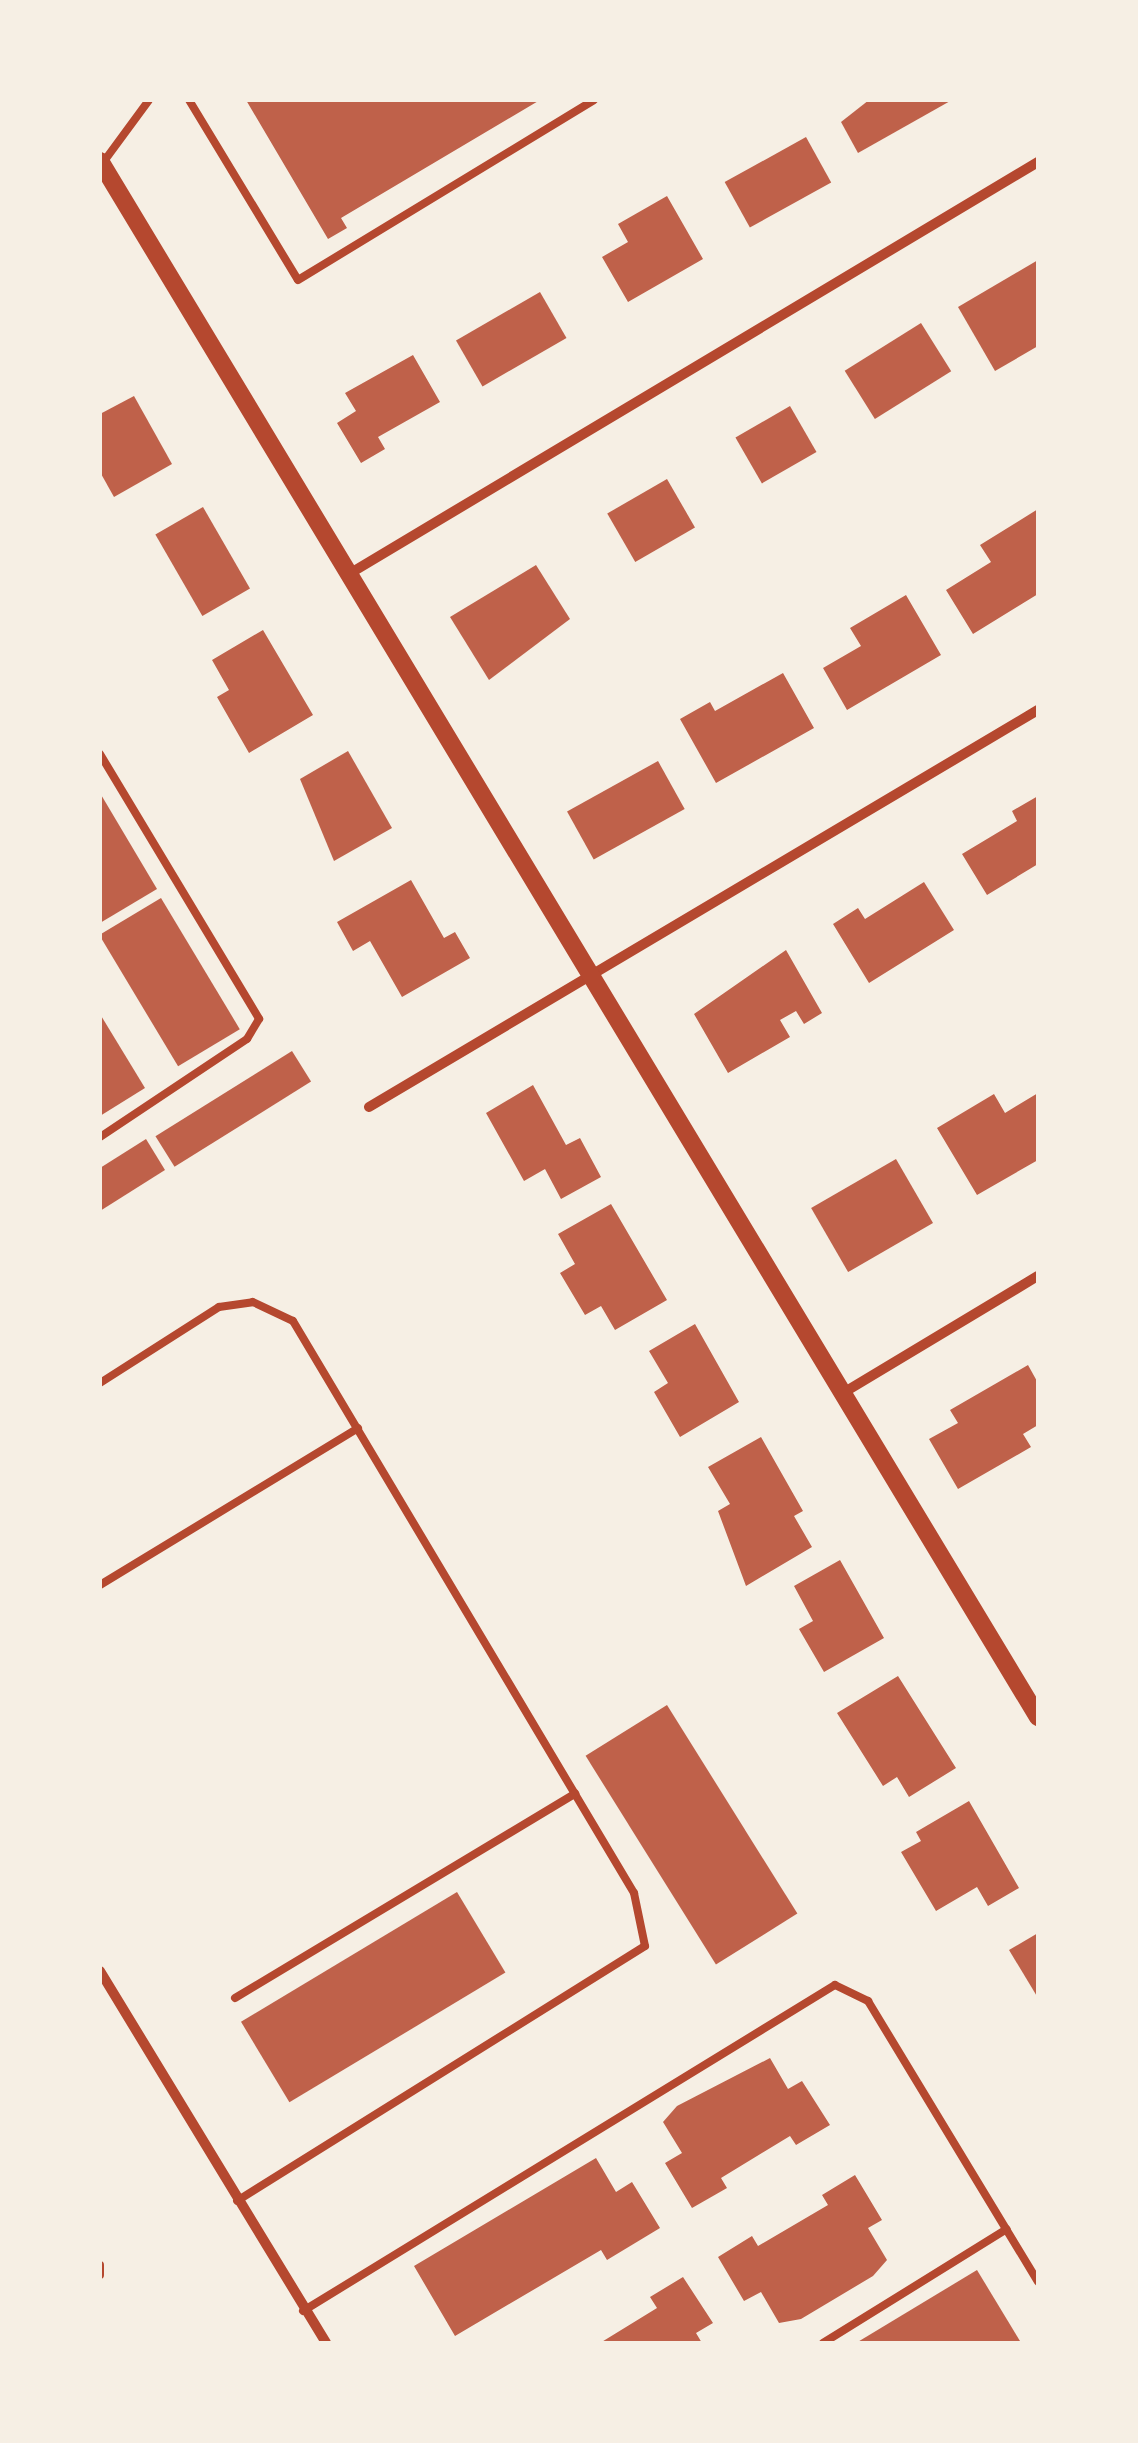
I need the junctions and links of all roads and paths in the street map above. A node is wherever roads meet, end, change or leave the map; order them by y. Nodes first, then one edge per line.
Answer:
1 (149, 100) edge
2 (189, 100) edge
3 (594, 100) edge
4 (1038, 162) edge
5 (101, 163) edge
6 (350, 574) junction
7 (1038, 710) edge
8 (100, 754) edge
9 (589, 972) junction
10 (370, 1107) dead end
11 (100, 1137) edge
12 (1038, 1276) edge
13 (100, 1382) edge
14 (842, 1393) junction
15 (358, 1428) junction
16 (100, 1584) edge
17 (1038, 1717) edge
18 (574, 1794) junction
19 (100, 1971) edge
20 (235, 1998) dead end
21 (237, 2201) junction
22 (1006, 2229) junction
23 (100, 2265) edge
24 (100, 2275) edge
25 (1038, 2282) edge
26 (303, 2310) junction
27 (326, 2343) edge
28 (823, 2343) edge

1 - 5 lane
2 - 3 lane
4 - 6 street
5 - 6 street
6 - 9 street
7 - 9 street
8 - 11 lane
9 - 10 street
9 - 14 street
12 - 14 street
13 - 15 lane
14 - 17 street
15 - 16 lane
15 - 18 lane
18 - 20 lane
18 - 21 lane
19 - 21 street
21 - 26 street
22 - 25 lane
22 - 26 lane
22 - 28 lane
23 - 24 lane
26 - 27 street

